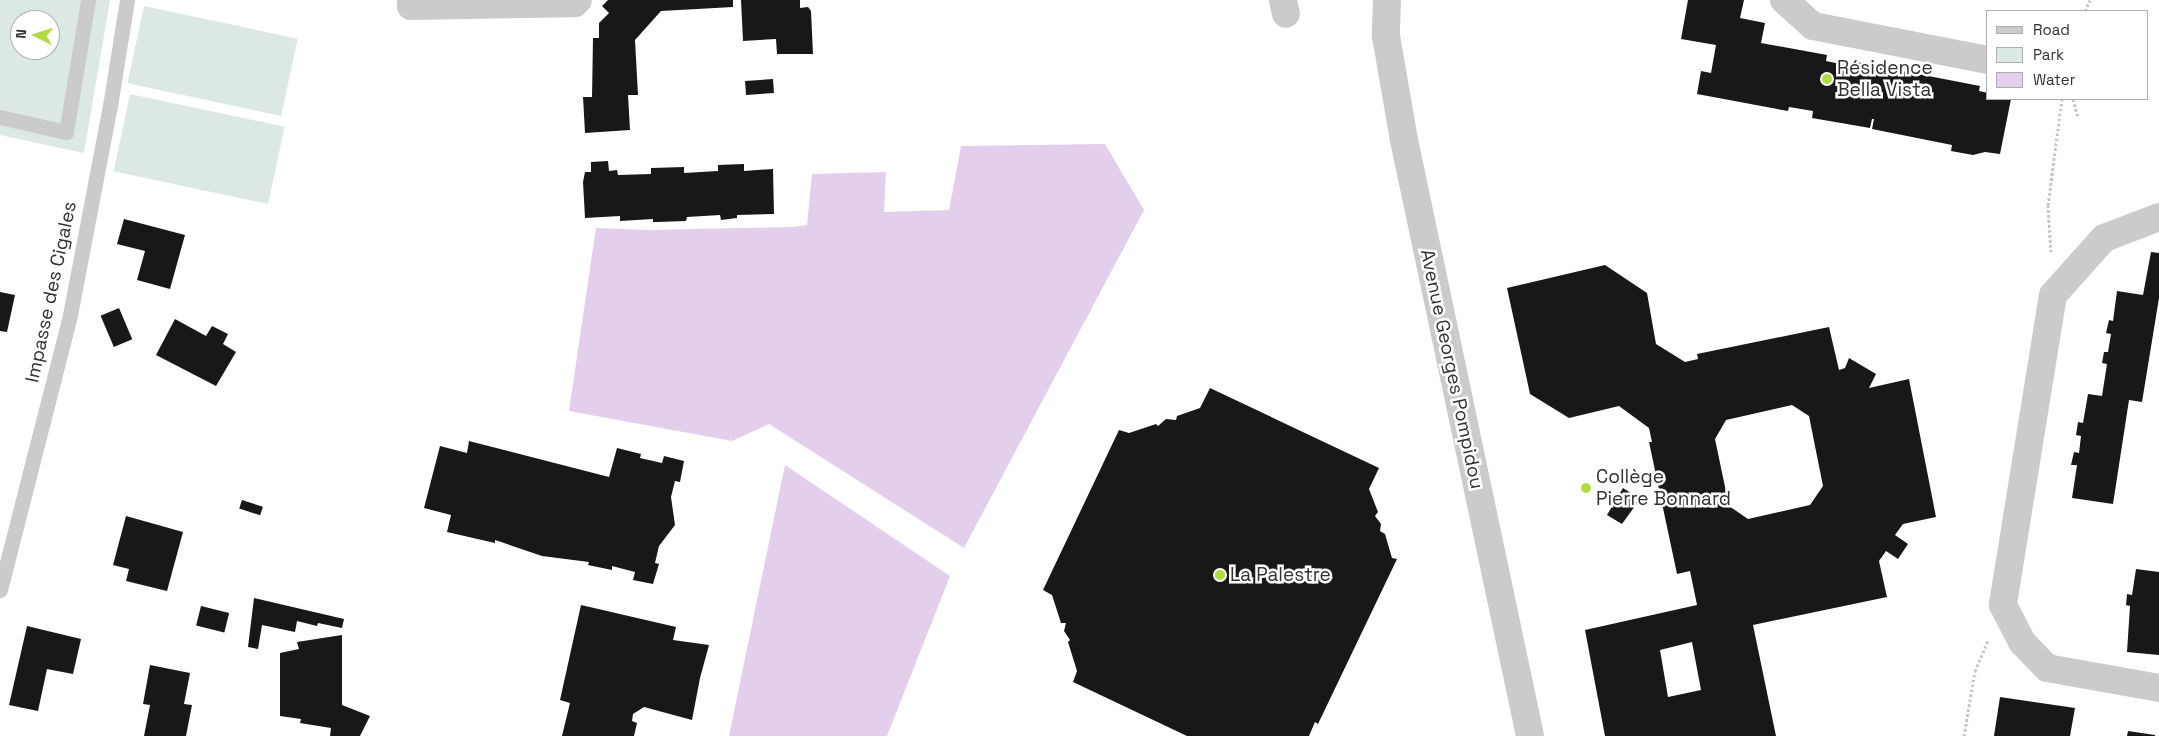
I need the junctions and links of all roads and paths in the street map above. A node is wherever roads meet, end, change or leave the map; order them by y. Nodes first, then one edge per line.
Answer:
1 (88, 0) edge
2 (127, 0) edge
3 (411, 0) edge
4 (578, 0) edge
5 (1387, 0) edge
6 (1784, 0) edge
7 (1986, 60) edge
8 (2062, 100) edge
9 (2073, 100) edge
10 (0, 117) edge
11 (2078, 118) dead end
12 (2159, 217) edge
13 (2054, 295) junction
14 (0, 590) edge
15 (2002, 605) junction
16 (2159, 688) edge
17 (1530, 736) edge
18 (1964, 736) edge

1 - 10 lane
2 - 14 lane, Impasse des Cigales
3 - 4 street
5 - 17 street, Avenue Georges Pompidou
6 - 7 street
8 - 13 path
9 - 11 path
12 - 13 street
13 - 15 street
15 - 16 street
15 - 18 path

